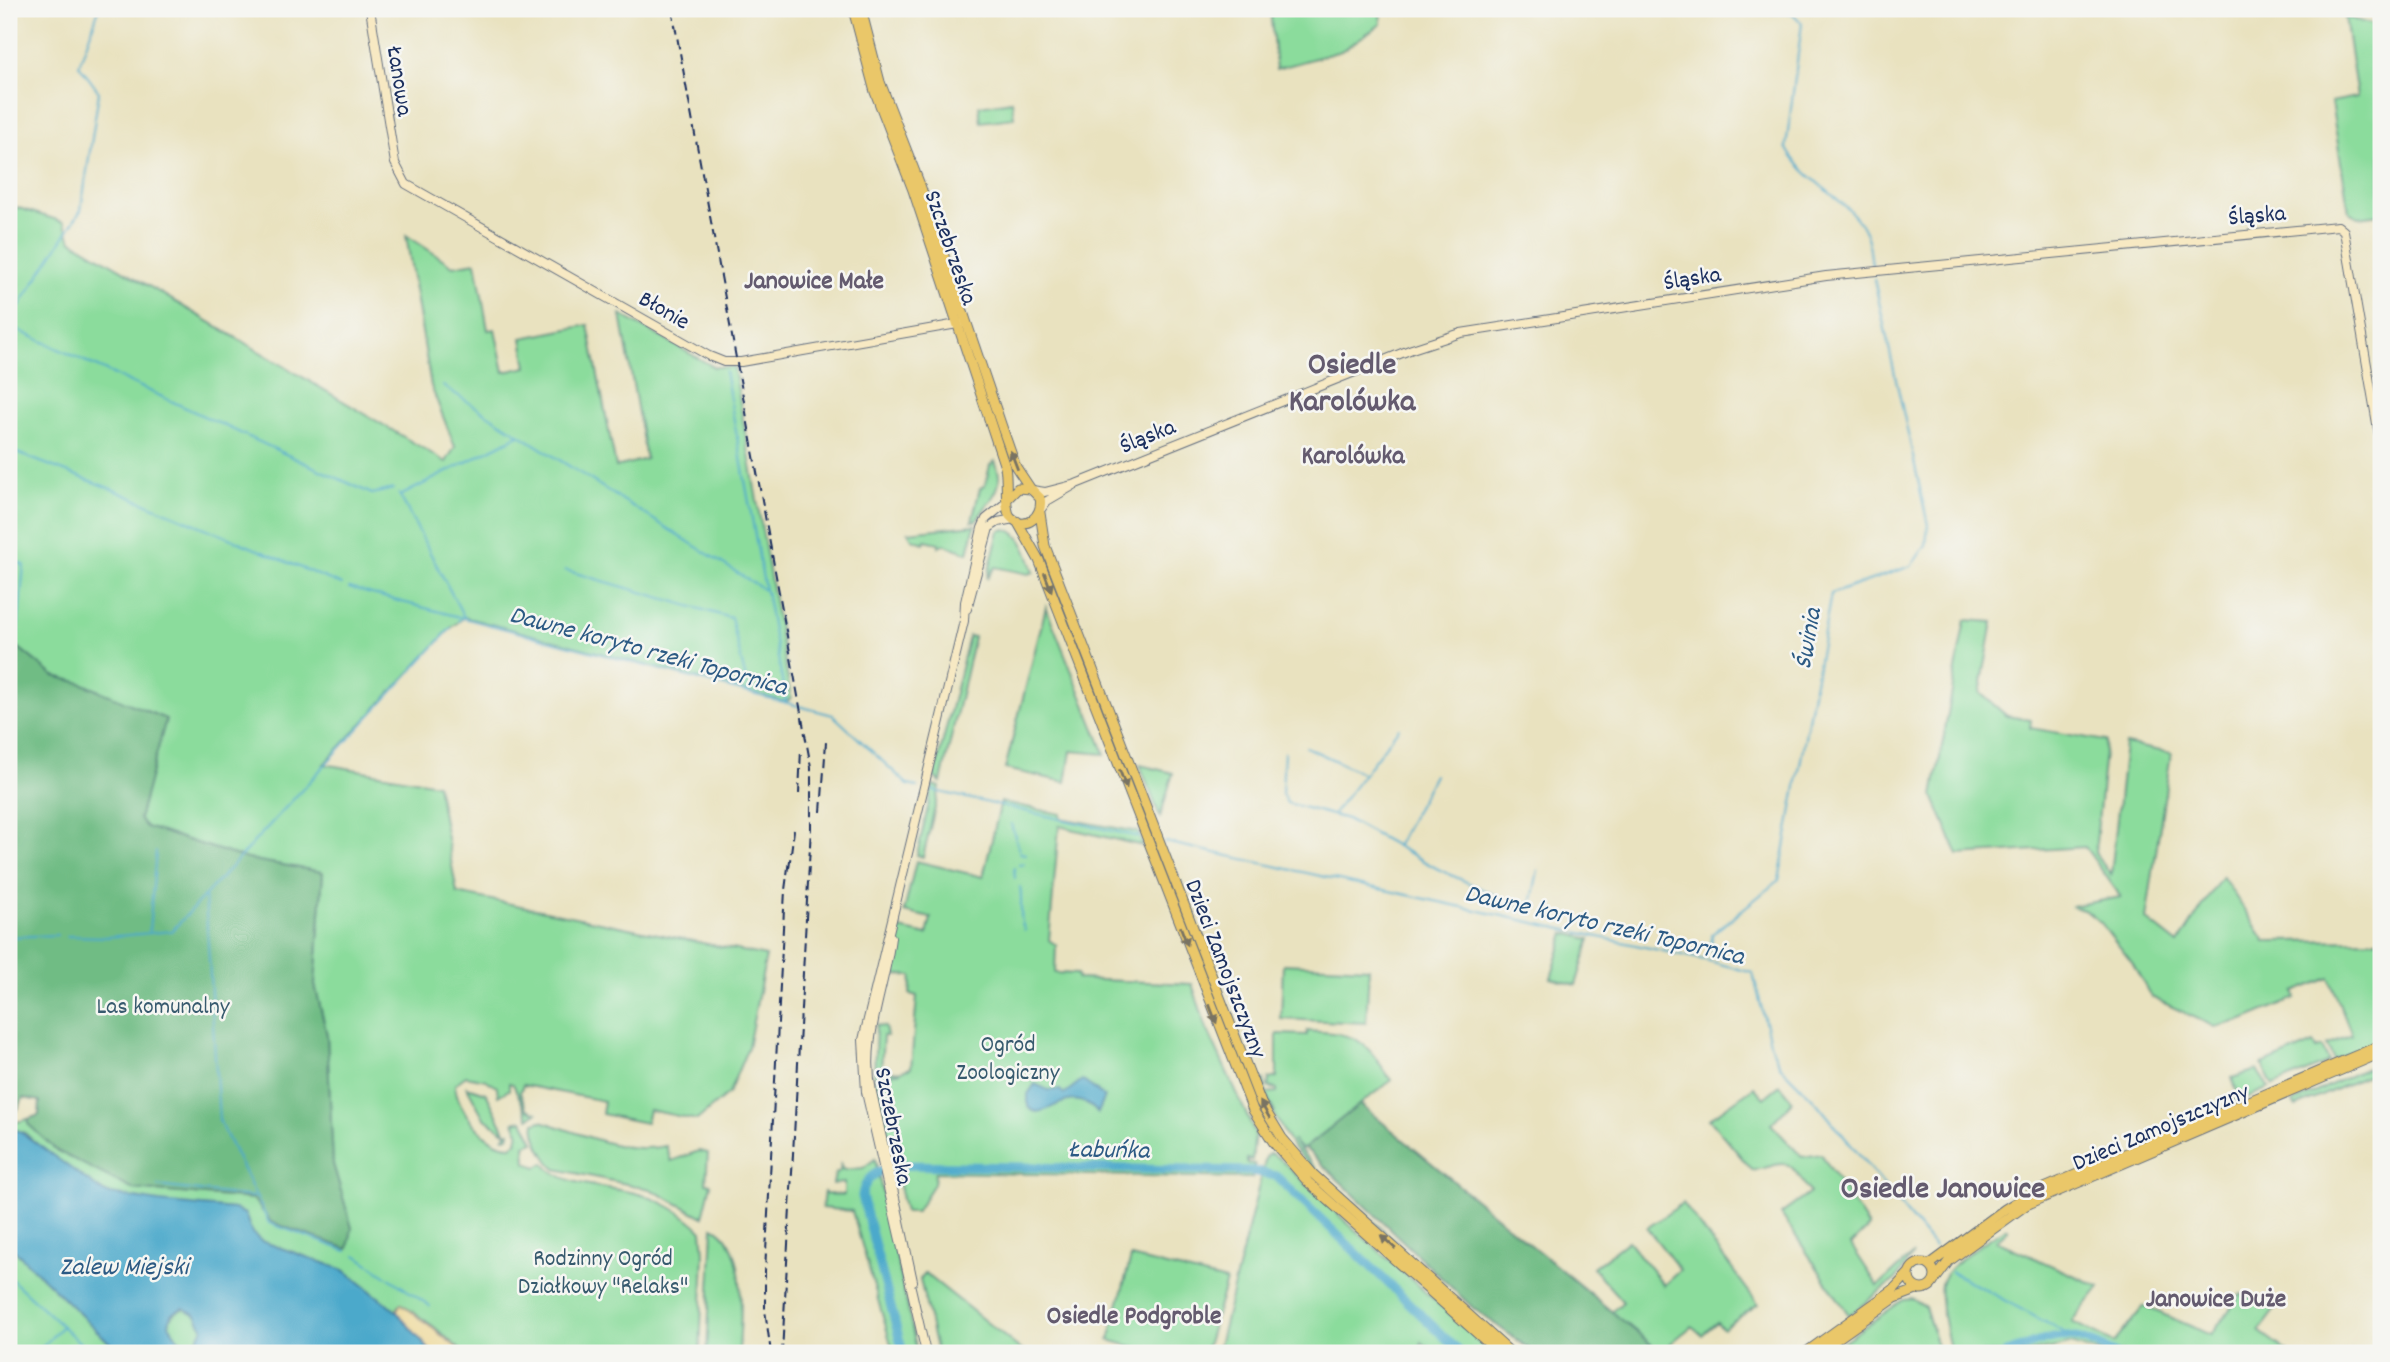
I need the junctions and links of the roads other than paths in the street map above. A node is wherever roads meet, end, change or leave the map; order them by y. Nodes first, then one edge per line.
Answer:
1 (370, 9) edge
2 (853, 9) edge
3 (861, 9) edge
4 (394, 160) joint
5 (962, 323) junction
6 (2381, 447) edge
7 (1076, 484) junction
8 (1032, 489) junction
9 (1007, 500) junction
10 (1040, 511) junction
11 (1015, 520) junction
12 (966, 612) junction
13 (2381, 1045) edge
14 (2381, 1053) edge
15 (1929, 1265) junction
16 (1909, 1273) junction
17 (1934, 1280) junction
18 (1919, 1289) junction
19 (926, 1353) edge
20 (1499, 1353) edge
21 (1511, 1353) edge
22 (1805, 1353) edge
23 (1817, 1353) edge

1 - 4 street, Łanowa
2 - 5 main road, Szczebrzeska
3 - 5 main road, Szczebrzeska
4 - 5 street, Błonie
8 -> 5 main road, Szczebrzeska
5 - 9 main road, Szczebrzeska
6 - 7 street, Śląska
7 - 8 street, Śląska
7 - 10 street, Śląska
8 - 9 main road
8 - 10 main road
9 - 11 main road
9 - 12 street, Szczebrzeska
10 - 11 main road
21 -> 10 main road, Dzieci Zamojszczyzny
11 - 12 street, Szczebrzeska
11 -> 20 main road, Dzieci Zamojszczyzny
12 - 19 street, Szczebrzeska
13 - 15 main road, Dzieci Zamojszczyzny
14 - 17 main road, Dzieci Zamojszczyzny
15 - 16 main road
15 - 17 main road
16 - 18 main road
16 - 22 main road
17 - 18 main road
18 - 23 main road

